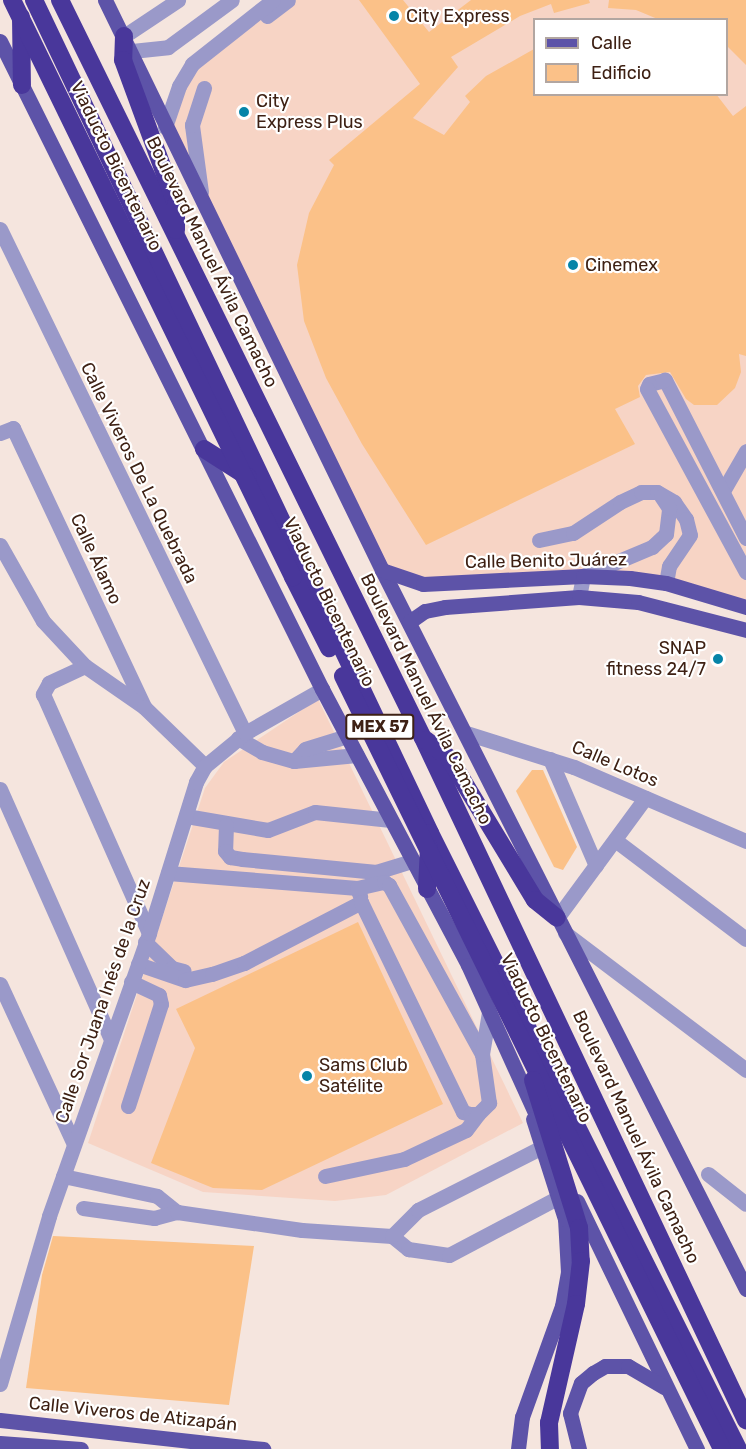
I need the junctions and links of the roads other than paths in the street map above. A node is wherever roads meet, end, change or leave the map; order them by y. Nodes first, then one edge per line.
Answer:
1 (12, 0) edge
2 (21, 0) edge
3 (34, 0) edge
4 (60, 0) edge
5 (105, 0) edge
6 (178, 0) edge
7 (232, 0) edge
8 (273, 0) edge
9 (288, 0) edge
10 (212, 6) edge
11 (235, 30) junction
12 (0, 41) edge
13 (128, 44) junction
14 (22, 85) junction
15 (204, 88) dead end
16 (165, 127) junction
17 (201, 192) junction
18 (0, 229) edge
19 (176, 235) junction
20 (6, 431) edge
21 (204, 449) junction
22 (746, 451) edge
23 (266, 488) junction
24 (723, 491) junction
25 (657, 492) junction
26 (746, 538) edge
27 (539, 540) dead end
28 (0, 545) edge
29 (382, 570) junction
30 (746, 572) edge
31 (583, 576) junction
32 (666, 583) junction
33 (579, 597) junction
34 (746, 607) edge
35 (409, 622) junction
36 (746, 630) edge
37 (85, 666) junction
38 (322, 689) junction
39 (144, 707) junction
40 (466, 734) junction
41 (241, 735) junction
42 (347, 736) junction
43 (423, 738) junction
44 (357, 755) junction
45 (550, 759) junction
46 (294, 760) junction
47 (205, 766) junction
48 (0, 789) edge
49 (645, 798) junction
50 (186, 816) junction
51 (391, 820) junction
52 (226, 825) junction
53 (430, 833) junction
54 (615, 840) junction
55 (746, 842) edge
56 (411, 861) junction
57 (596, 866) junction
58 (168, 873) junction
59 (427, 889) junction
60 (359, 895) junction
61 (561, 925) junction
62 (147, 938) junction
63 (746, 939) edge
64 (138, 964) junction
65 (204, 976) junction
66 (131, 982) junction
67 (0, 984) edge
68 (489, 1012) junction
69 (516, 1024) junction
70 (111, 1039) junction
71 (483, 1054) junction
72 (746, 1070) edge
73 (527, 1099) junction
74 (128, 1106) dead end
75 (478, 1114) junction
76 (74, 1144) junction
77 (540, 1148) junction
78 (708, 1174) dead end
79 (63, 1176) junction
80 (325, 1176) dead end
81 (559, 1197) junction
82 (746, 1204) edge
83 (83, 1208) dead end
84 (177, 1212) junction
85 (392, 1236) junction
86 (746, 1288) edge
87 (0, 1384) edge
88 (669, 1392) junction
89 (0, 1420) edge
90 (746, 1420) edge
91 (0, 1443) edge
92 (81, 1449) edge
93 (263, 1449) edge
94 (518, 1449) edge
95 (550, 1449) edge
96 (579, 1449) edge
97 (697, 1449) edge
98 (722, 1449) edge
99 (738, 1449) edge

1 - 69 highway, Viaducto Bicentenario, bridge
2 - 14 highway
3 - 23 highway, MEX 57
4 - 19 highway, Boulevard Manuel Ávila Camacho / MEX 57
5 - 13 main road, Boulevard Manuel Ávila Camacho
6 - 13 street
7 - 10 street
8 - 11 street
9 - 11 street
10 - 13 street
11 - 16 street
12 - 14 main road
13 - 16 main road, Boulevard Manuel Ávila Camacho
13 - 19 highway
14 - 21 main road
15 - 17 street
16 - 17 main road, Boulevard Manuel Ávila Camacho
17 - 29 main road, Boulevard Manuel Ávila Camacho
18 - 41 street, Calle Viveros De La Quebrada
19 - 43 highway, Boulevard Manuel Ávila Camacho / MEX 57
20 - 39 street, Calle Álamo
21 - 23 highway
21 - 38 main road
22 - 24 street
23 - 53 highway, MEX 57
24 - 26 street
24 - 30 street
25 - 27 street
25 - 31 street
25 - 32 street
28 - 37 street
29 - 31 main road, Calle Benito Juárez
29 - 35 main road, Boulevard Manuel Ávila Camacho
31 - 32 main road, Calle Benito Juárez
31 - 33 street
32 - 34 main road, Calle Benito Juárez
33 - 35 main road, Calle Benito Juárez
33 - 36 main road, Calle Benito Juárez
35 - 40 main road, Boulevard Manuel Ávila Camacho
37 - 39 street
37 - 62 street
38 - 41 street, Calle Sor Juana Inés de la Cruz
38 - 42 main road
39 - 47 street
40 - 45 street, Calle Lotos
40 - 61 main road, Boulevard Manuel Ávila Camacho
41 - 46 street
41 - 47 street, Calle Sor Juana Inés de la Cruz
42 - 44 main road
42 - 46 street
43 - 61 highway
43 - 90 highway, Boulevard Manuel Ávila Camacho / MEX 57
44 - 46 street
44 - 51 main road
45 - 49 street, Calle Lotos
45 - 57 street
47 - 50 street, Calle Sor Juana Inés de la Cruz
48 - 70 street
49 - 54 street
49 - 55 street, Calle Lotos
50 - 52 street
50 - 58 street, Calle Sor Juana Inés de la Cruz
51 - 52 street
51 - 56 main road
52 - 56 street
53 - 59 highway
53 - 99 highway, MEX 57
54 - 57 street
54 - 63 street
56 - 59 main road
57 - 61 street
58 - 60 street
58 - 62 street, Calle Sor Juana Inés de la Cruz
59 - 68 main road
60 - 65 street
60 - 71 street
60 - 75 street
61 - 72 street
61 - 86 main road, Boulevard Manuel Ávila Camacho
62 - 64 street, Calle Sor Juana Inés de la Cruz
62 - 65 street
64 - 65 street
64 - 66 street, Calle Sor Juana Inés de la Cruz
66 - 70 street, Calle Sor Juana Inés de la Cruz
66 - 74 street
67 - 76 street
68 - 71 street
68 - 73 main road
69 - 95 highway, bridge
69 - 98 highway, Viaducto Bicentenario, bridge
70 - 76 street, Calle Sor Juana Inés de la Cruz
71 - 75 street
73 - 77 main road
73 - 88 main road
75 - 80 street
76 - 79 street, Calle Sor Juana Inés de la Cruz
77 - 81 main road
77 - 85 street
78 - 82 street
79 - 84 street
79 - 87 street, Calle Sor Juana Inés de la Cruz
81 - 85 street
81 - 94 main road
83 - 84 street
84 - 85 street
88 - 96 main road
88 - 97 main road
89 - 93 main road, Calle Viveros de Atizapán
91 - 92 main road

